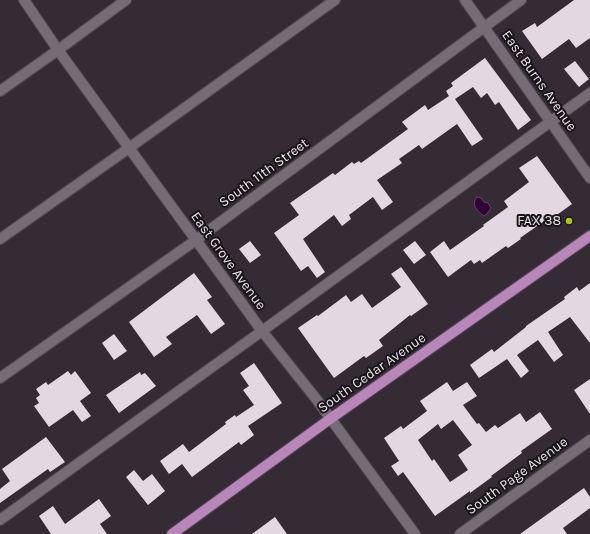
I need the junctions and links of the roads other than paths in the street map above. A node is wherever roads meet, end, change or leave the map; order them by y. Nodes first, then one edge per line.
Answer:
1 (24, 0) edge
2 (126, 0) edge
3 (335, 0) edge
4 (465, 0) edge
5 (521, 0) edge
6 (484, 27) junction
7 (58, 50) junction
8 (0, 91) edge
9 (590, 93) edge
10 (550, 122) junction
11 (129, 148) junction
12 (590, 178) edge
13 (590, 236) edge
14 (0, 239) edge
15 (196, 240) junction
16 (262, 331) junction
17 (0, 378) edge
18 (330, 419) junction
19 (590, 440) edge
20 (0, 520) edge
21 (172, 534) edge
22 (414, 534) edge
23 (460, 534) edge

1 - 7 street, East Grove Avenue
2 - 7 street
3 - 11 street
4 - 6 street, East Burns Avenue
5 - 6 street, South 11th Street
6 - 10 street, East Burns Avenue
6 - 15 street, South 11th Street
7 - 8 street
7 - 11 street, East Grove Avenue
9 - 10 street
10 - 12 street, East Burns Avenue
10 - 16 street
11 - 14 street
11 - 15 street, East Grove Avenue
13 - 18 main road, South Cedar Avenue
15 - 16 street, East Grove Avenue
15 - 17 street, South 11th Street
16 - 18 street, East Grove Avenue
16 - 20 street
18 - 21 main road, South Cedar Avenue
18 - 22 street, East Grove Avenue
19 - 23 street, South Page Avenue

